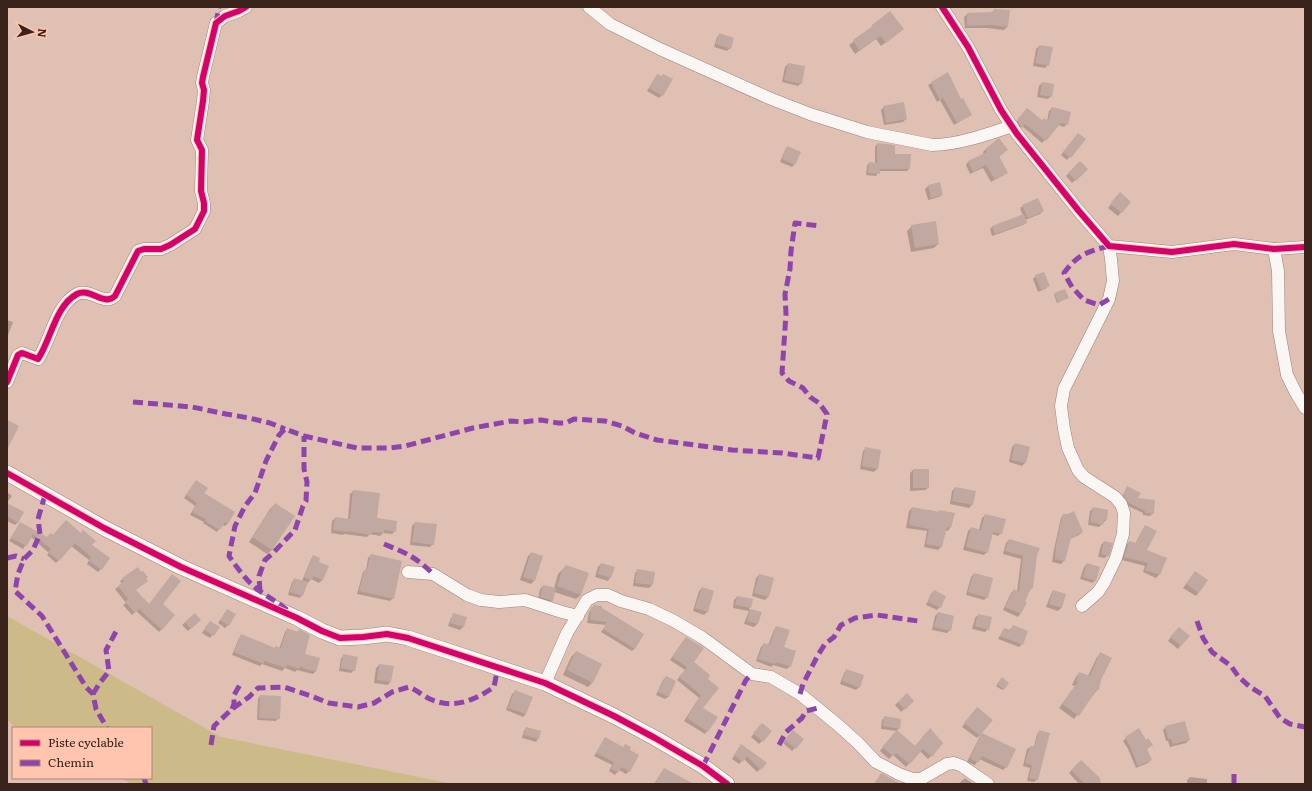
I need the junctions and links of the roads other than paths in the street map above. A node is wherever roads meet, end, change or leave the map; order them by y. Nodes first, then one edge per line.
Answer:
1 (246, 7) edge
2 (589, 7) edge
3 (942, 7) edge
4 (1012, 126) junction
5 (1109, 246) junction
6 (1305, 247) edge
7 (1274, 249) junction
8 (7, 382) edge
9 (1305, 408) edge
10 (7, 474) edge
11 (408, 572) dead end
12 (1082, 606) dead end
13 (578, 616) junction
14 (544, 683) junction
15 (727, 784) edge
16 (988, 784) edge

1 - 8 street
2 - 4 street
3 - 4 street
4 - 5 street
5 - 7 street
5 - 12 street
6 - 7 street
7 - 9 street
10 - 14 street
11 - 13 street
13 - 14 street
13 - 16 street
14 - 15 street

